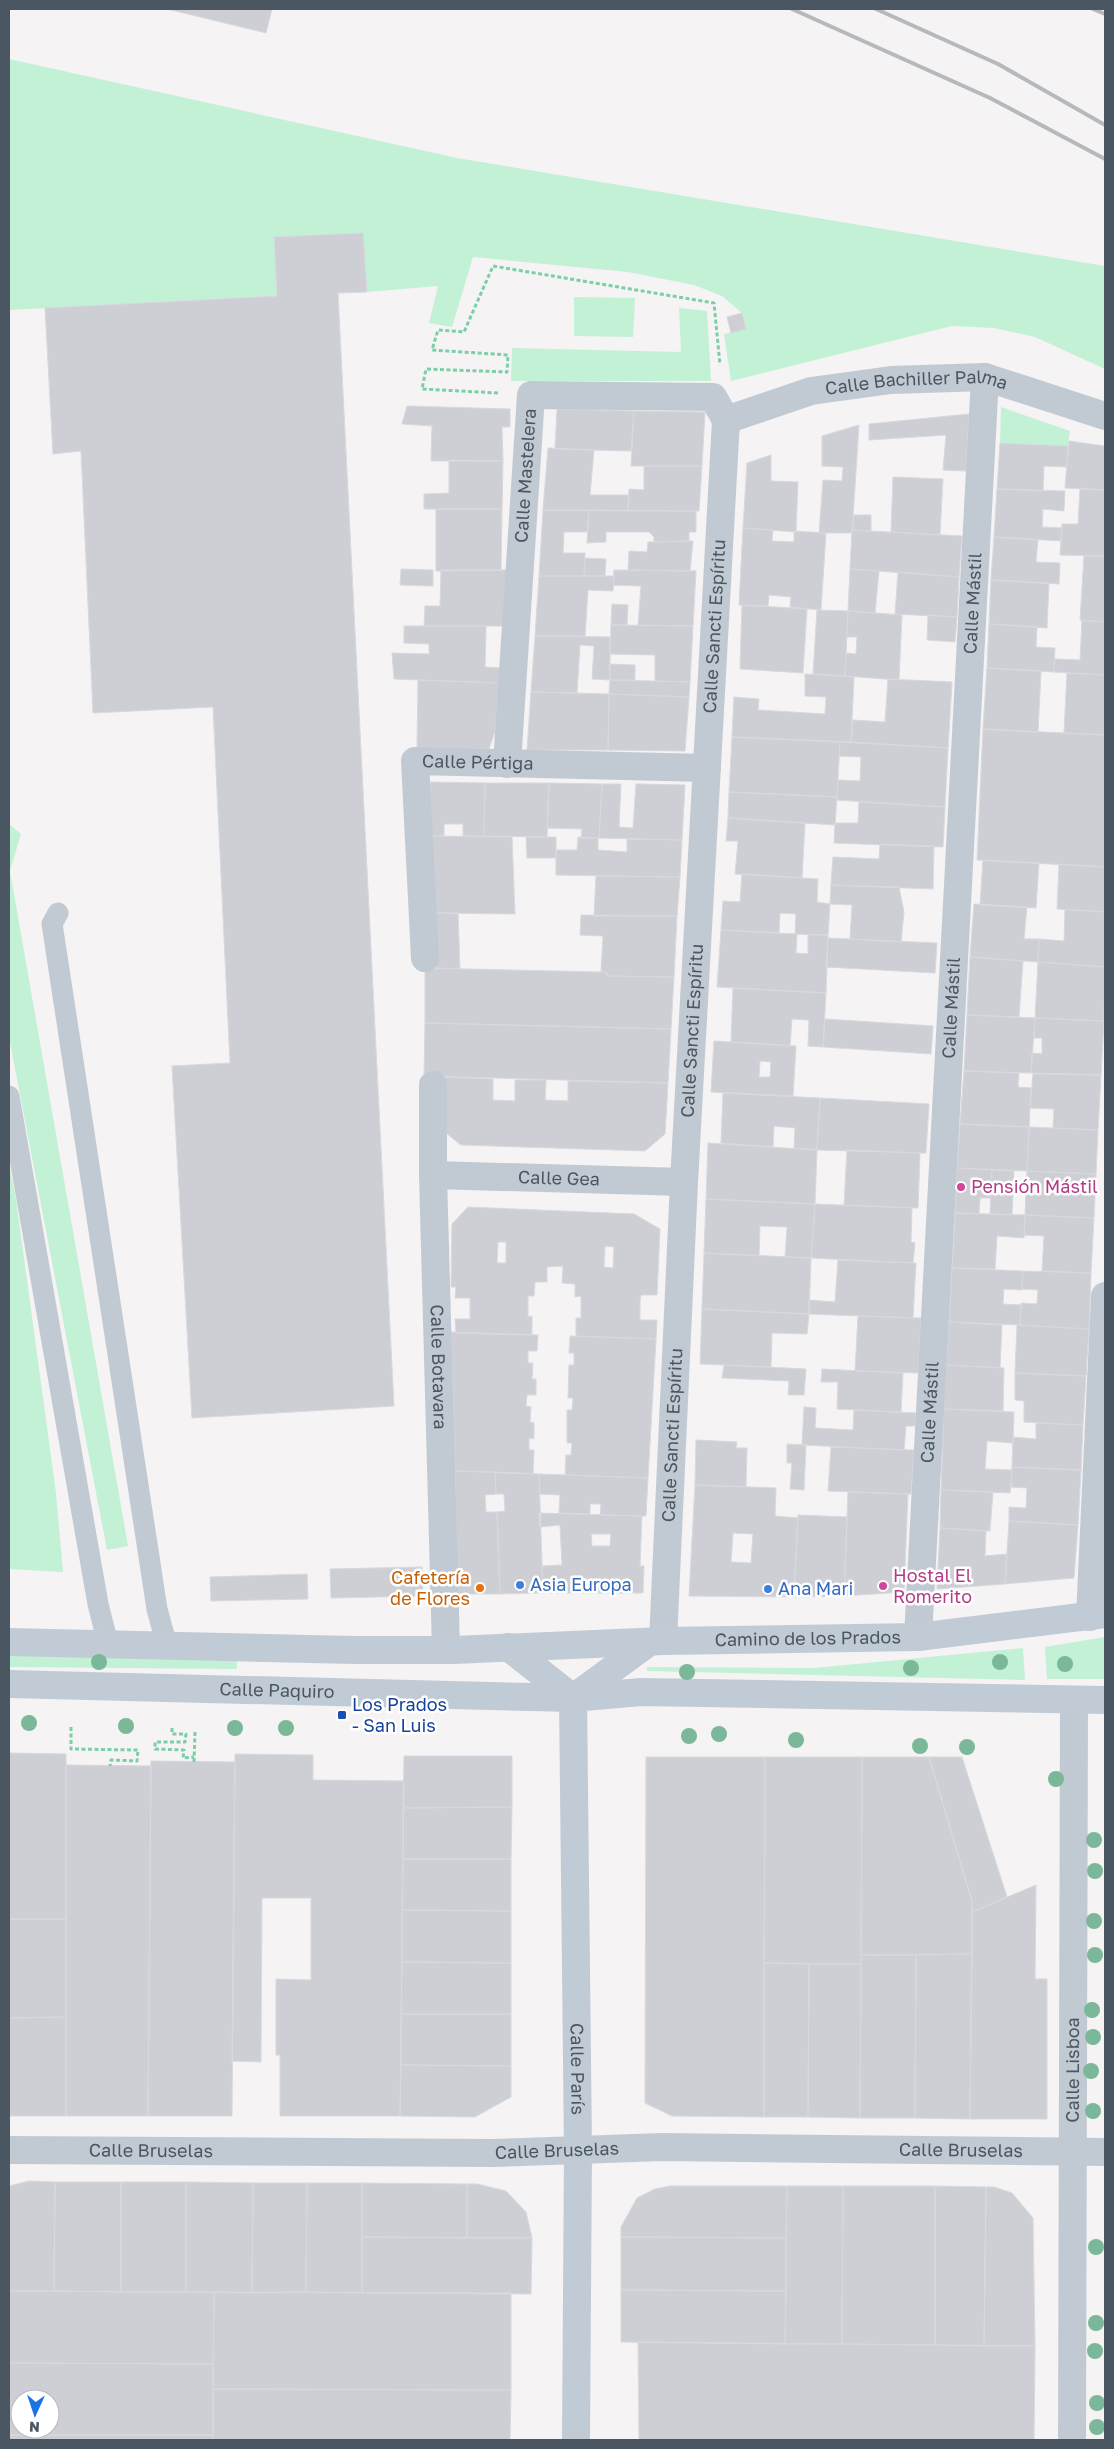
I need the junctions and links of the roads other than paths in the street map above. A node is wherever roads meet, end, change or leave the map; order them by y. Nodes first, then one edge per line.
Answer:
1 (985, 377) junction
2 (720, 409) junction
3 (1105, 416) edge
4 (507, 764) junction
5 (707, 768) junction
6 (58, 913) dead end
7 (424, 958) dead end
8 (433, 1085) dead end
9 (9, 1096) edge
10 (433, 1175) junction
11 (684, 1182) junction
12 (1105, 1296) edge
13 (1097, 1615) edge
14 (918, 1637) junction
15 (9, 1642) edge
16 (656, 1642) junction
17 (108, 1644) junction
18 (167, 1646) junction
19 (508, 1647) junction
20 (446, 1649) junction
21 (9, 1684) edge
22 (573, 1698) junction
23 (1074, 1700) junction
24 (1105, 1700) edge
25 (9, 2150) edge
26 (578, 2150) junction
27 (1072, 2152) junction
28 (1105, 2152) edge
29 (576, 2440) edge
30 (1072, 2440) edge

1 - 2 street, Calle Bachiller Palma
1 - 3 street, Calle Bachiller Palma
1 - 14 street, Calle Mástil
2 - 4 street, Calle Mastelera
2 - 5 street, Calle Sancti Espíritu
4 - 5 street, Calle Pértiga
4 - 7 street, Calle Pértiga
5 - 11 street, Calle Sancti Espíritu
6 - 18 lane
8 - 10 street, Calle Botavara
9 - 17 lane
10 - 11 street, Calle Gea
10 - 20 street, Calle Botavara
11 - 16 street, Calle Sancti Espíritu
12 - 13 street
13 - 14 main road, Camino de los Prados
14 - 16 main road, Camino de los Prados
15 - 17 main road
16 - 19 main road, Camino de los Prados
16 - 22 main road
17 - 18 main road
18 - 20 main road
19 - 20 main road
19 - 22 main road
21 - 22 main road, Calle Paquiro
22 - 23 main road
22 - 26 main road, Calle París
23 - 24 main road
23 - 27 street, Calle Lisboa
25 - 26 street, Calle Bruselas
26 - 27 street, Calle Bruselas
26 - 29 main road, Calle París
27 - 28 street, Calle Bruselas
27 - 30 street, Calle Lisboa

